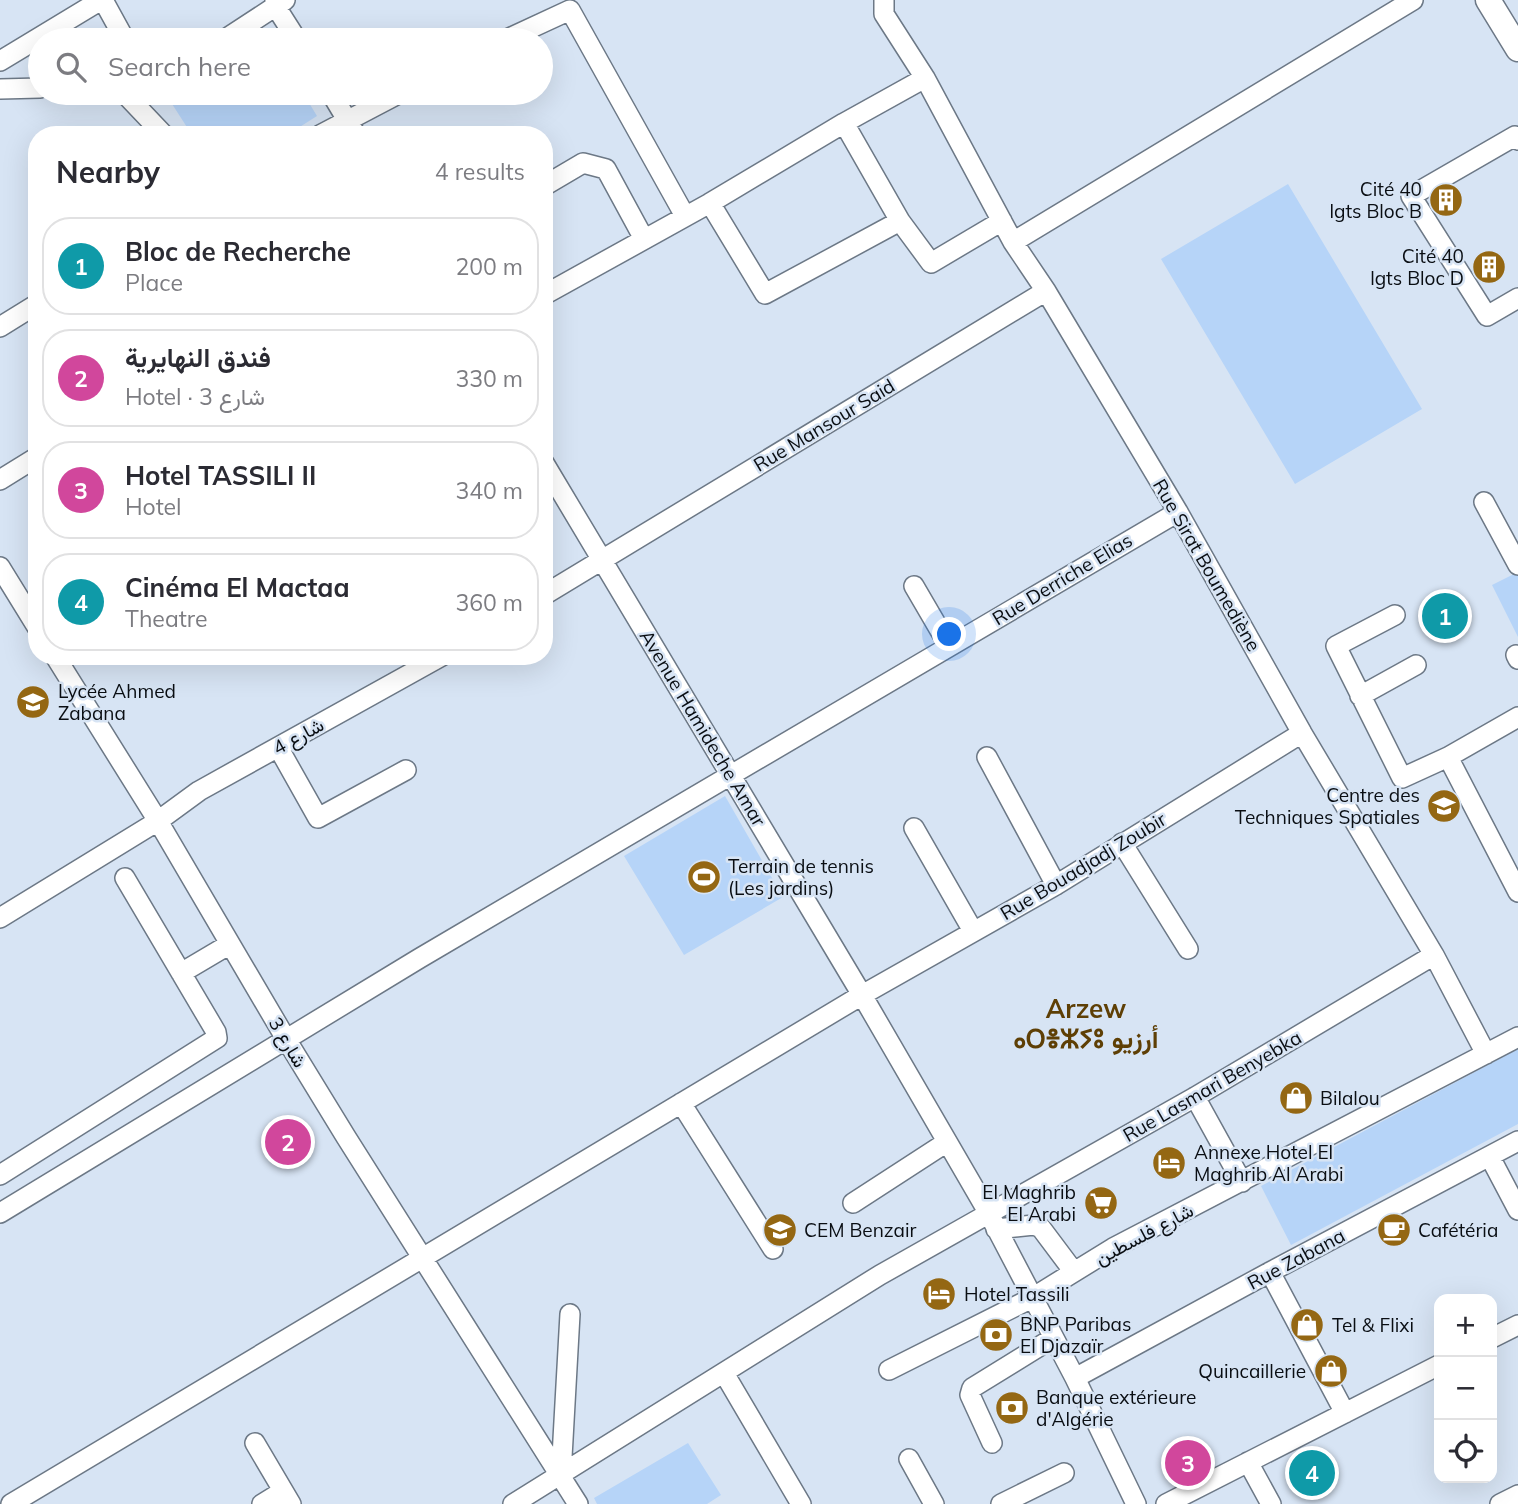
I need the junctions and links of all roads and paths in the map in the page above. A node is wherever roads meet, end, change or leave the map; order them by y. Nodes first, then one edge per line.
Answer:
1 (102, 0) edge
2 (884, 0) edge
3 (1413, 0) edge
4 (1488, 0) edge
5 (279, 2) edge
6 (567, 5) edge
7 (55, 28) edge
8 (118, 28) edge
9 (241, 28) edge
10 (291, 28) edge
11 (526, 28) edge
12 (28, 44) edge
13 (1518, 49) edge
14 (0, 61) edge
15 (925, 78) junction
16 (28, 88) edge
17 (0, 89) edge
18 (135, 105) edge
19 (338, 105) edge
20 (383, 105) edge
21 (844, 123) junction
22 (155, 126) edge
23 (351, 126) edge
24 (353, 126) edge
25 (1518, 140) edge
26 (553, 181) edge
27 (710, 203) junction
28 (685, 216) junction
29 (900, 221) junction
30 (1002, 221) junction
31 (644, 239) junction
32 (1013, 242) junction
33 (553, 290) edge
34 (1046, 291) junction
35 (1518, 298) edge
36 (28, 310) edge
37 (0, 327) edge
38 (28, 463) edge
39 (553, 478) edge
40 (0, 480) edge
41 (1484, 502) dead end
42 (1178, 512) junction
43 (602, 561) junction
44 (1518, 565) edge
45 (0, 568) edge
46 (914, 586) dead end
47 (553, 590) edge
48 (28, 602) edge
49 (1395, 615) dead end
50 (949, 646) junction
51 (61, 665) edge
52 (426, 665) edge
53 (1416, 665) dead end
54 (1360, 696) junction
55 (1518, 717) edge
56 (1302, 733) junction
57 (278, 747) junction
58 (987, 757) dead end
59 (1448, 757) junction
60 (406, 770) dead end
61 (730, 776) junction
62 (158, 821) junction
63 (914, 828) dead end
64 (1122, 843) junction
65 (125, 878) dead end
66 (1056, 885) junction
67 (1518, 892) edge
68 (0, 918) edge
69 (973, 931) junction
70 (230, 944) junction
71 (1188, 949) dead end
72 (1434, 955) junction
73 (181, 973) junction
74 (862, 995) junction
75 (1518, 1037) edge
76 (285, 1039) junction
77 (1486, 1054) junction
78 (1195, 1097) junction
79 (681, 1103) junction
80 (1518, 1141) edge
81 (947, 1143) junction
82 (1490, 1157) junction
83 (0, 1175) edge
84 (1242, 1182) junction
85 (853, 1203) dead end
86 (1518, 1210) edge
87 (0, 1213) edge
88 (992, 1221) junction
89 (773, 1249) dead end
90 (424, 1259) junction
91 (1074, 1272) junction
92 (1270, 1272) junction
93 (1031, 1298) junction
94 (570, 1314) dead end
95 (1518, 1325) edge
96 (1497, 1336) edge
97 (1053, 1338) junction
98 (1434, 1368) edge
99 (889, 1370) dead end
100 (724, 1373) junction
101 (1075, 1378) junction
102 (1345, 1413) junction
103 (255, 1443) dead end
104 (992, 1443) dead end
105 (909, 1459) dead end
106 (1248, 1462) junction
107 (1064, 1473) dead end
108 (561, 1475) junction
109 (1518, 1495) edge
110 (287, 1497) edge
111 (11, 1504) edge
112 (262, 1504) edge
113 (513, 1504) edge
114 (578, 1504) edge
115 (801, 1504) edge
116 (934, 1504) edge
117 (1001, 1504) edge
118 (1136, 1504) edge
119 (1166, 1504) edge
120 (1271, 1504) edge
121 (1500, 1504) edge

1 - 7 street
1 - 8 street
2 - 15 street, Rue Sirat Boumediène
3 - 32 street
4 - 13 main road
5 - 9 street
5 - 10 street
6 - 11 street
6 - 28 street
12 - 14 street
15 - 21 street
15 - 30 street, Rue Sirat Boumediène
16 - 17 street
18 - 22 street
19 - 23 street
20 - 24 street
21 - 27 street
21 - 29 street
25 - 35 street
26 - 31 street
27 - 28 street
27 - 29 street
28 - 31 street
29 - 30 street
30 - 32 street, Rue Sirat Boumediène
31 - 33 street
32 - 34 street, Rue Sirat Boumediène
34 - 42 street, Rue Sirat Boumediène
34 - 43 street, Rue Mansour Said
36 - 37 street
38 - 40 street
39 - 43 street, Avenue Hamideche Amar
41 - 44 street
42 - 50 street, Rue Derriche Elias
42 - 56 street, Rue Sirat Boumediène
43 - 47 street
43 - 61 street, Avenue Hamideche Amar
45 - 48 street
46 - 50 street
49 - 54 street
50 - 61 street, Rue Derriche Elias
51 - 62 street, شارع 3
52 - 57 street, شارع 4
53 - 54 street
54 - 59 street
55 - 59 street
56 - 64 street, Rue Bouadjadj Zoubir
56 - 72 street, Rue Sirat Boumediène
57 - 60 street
57 - 62 street, شارع 4
58 - 66 street
59 - 67 street
61 - 74 street, Avenue Hamideche Amar
61 - 76 street, Rue Derriche Elias
62 - 68 street, شارع 4
62 - 70 street, شارع 3
63 - 69 street
64 - 66 street, Rue Bouadjadj Zoubir
64 - 71 street
65 - 73 street
66 - 69 street, Rue Bouadjadj Zoubir
69 - 74 street, Rue Bouadjadj Zoubir
70 - 73 street
70 - 76 street, شارع 3
72 - 77 street, Rue Sirat Boumediène
72 - 78 street, Rue Lasmari Benyebka
73 - 83 street
74 - 79 street, Rue Bouadjadj Zoubir
74 - 81 street, Avenue Hamideche Amar
75 - 77 street, شارع فلسطين
76 - 87 street, Rue Derriche Elias
76 - 90 street, شارع 3
77 - 84 street, شارع فلسطين
78 - 84 street
78 - 88 street, Rue Lasmari Benyebka
79 - 89 street
79 - 90 street, Rue Bouadjadj Zoubir
80 - 82 street, Rue Zabana
81 - 85 street
81 - 88 street, Avenue Hamideche Amar
82 - 86 street
82 - 92 street, Rue Zabana
84 - 91 street, شارع فلسطين
88 - 91 street
88 - 93 street, Avenue Hamideche Amar
88 - 100 street, Rue Lasmari Benyebka
90 - 108 street, شارع 3
90 - 111 street, Rue Bouadjadj Zoubir
91 - 93 street, شارع فلسطين
92 - 101 street, Rue Zabana
92 - 102 street
93 - 97 street, Avenue Hamideche Amar
93 - 99 street, شارع فلسطين
94 - 108 street
95 - 96 street
97 - 101 street, Avenue Hamideche Amar
97 - 104 street
98 - 102 street
100 - 108 street, Rue Lasmari Benyebka
100 - 115 street
101 - 118 street, Avenue Hamideche Amar
102 - 106 street
103 - 110 street
105 - 116 street
106 - 119 street
106 - 120 street
107 - 117 street
108 - 113 street, Rue Lasmari Benyebka
108 - 114 street, شارع 3
109 - 121 street
110 - 112 street

